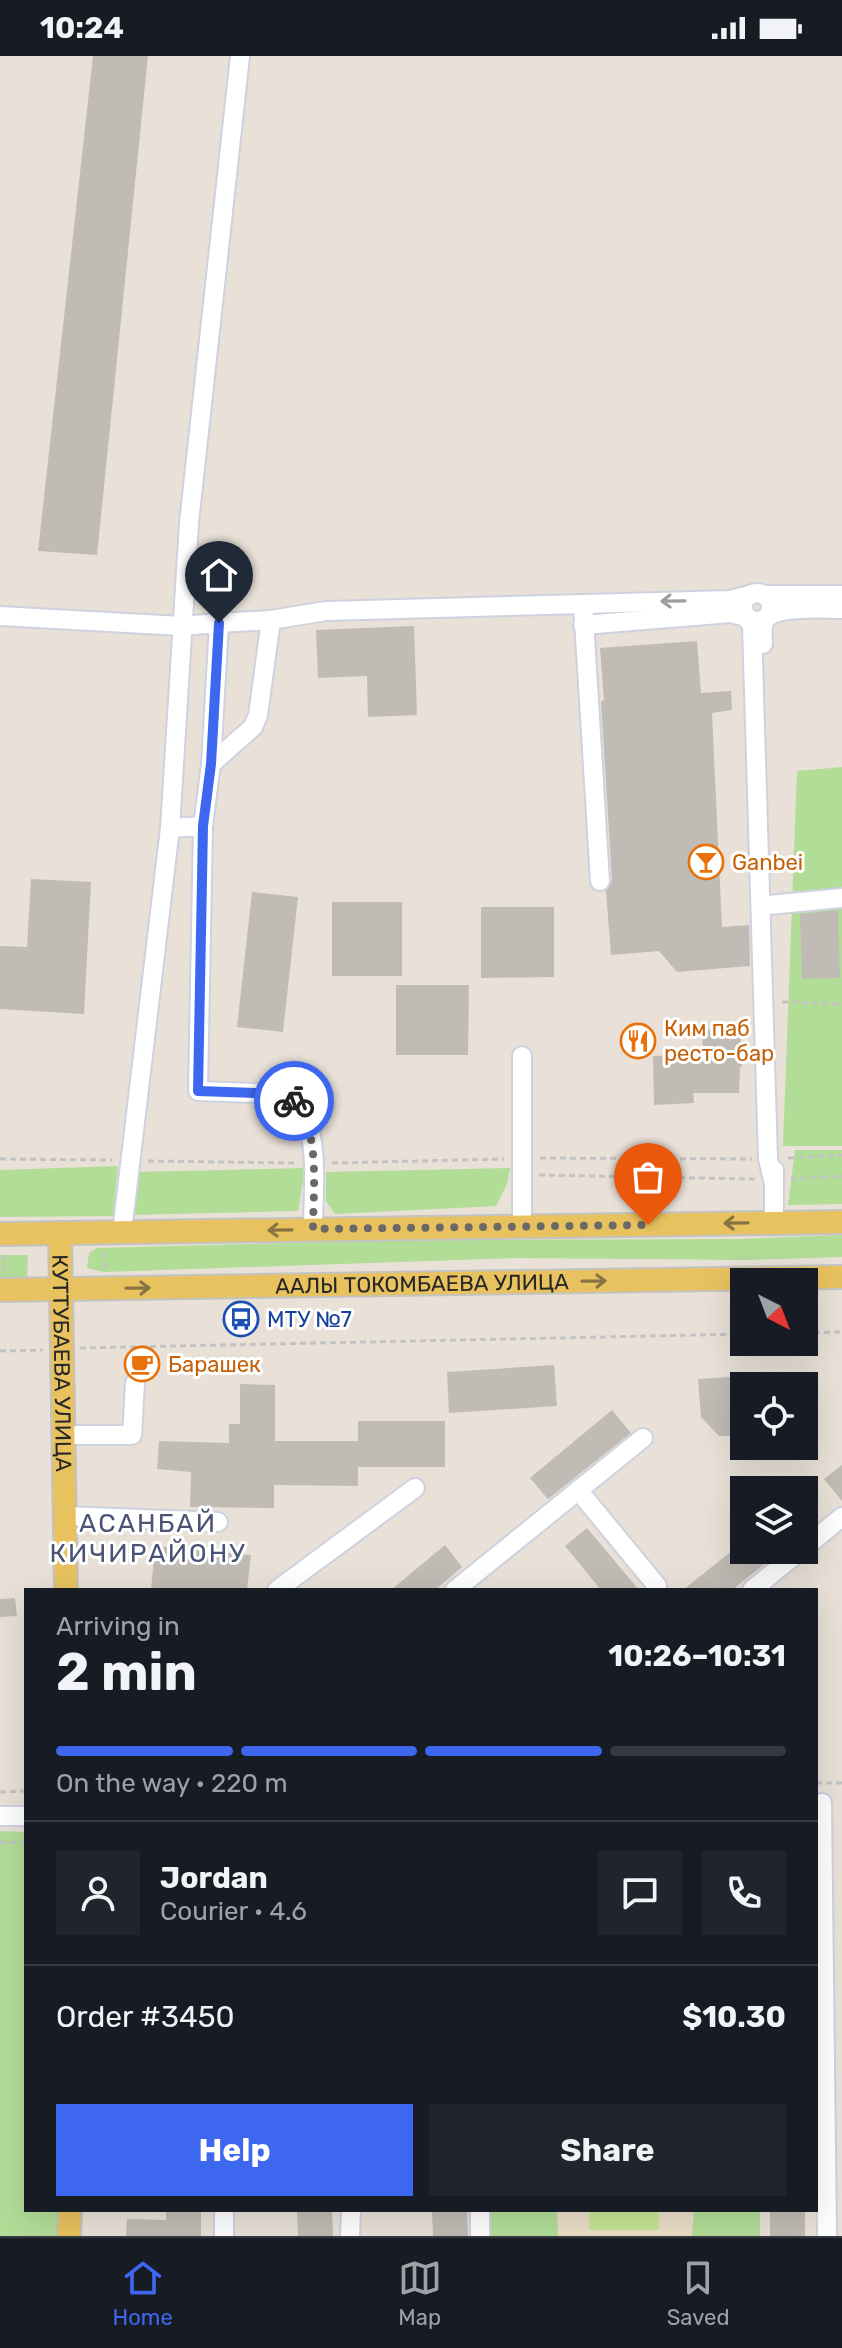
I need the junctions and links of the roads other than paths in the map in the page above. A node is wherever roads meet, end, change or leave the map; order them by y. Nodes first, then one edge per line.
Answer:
1 (240, 56) edge
2 (757, 595) junction
3 (842, 595) edge
4 (583, 604) junction
5 (842, 609) edge
6 (0, 616) edge
7 (746, 617) junction
8 (767, 618) junction
9 (271, 620) junction
10 (219, 623) junction
11 (583, 625) junction
12 (181, 626) junction
13 (211, 764) junction
14 (203, 826) junction
15 (170, 828) junction
16 (600, 881) dead end
17 (842, 898) edge
18 (769, 905) junction
19 (522, 1056) dead end
20 (772, 1159) junction
21 (842, 1222) edge
22 (774, 1223) junction
23 (522, 1226) junction
24 (313, 1229) junction
25 (122, 1232) junction
26 (60, 1233) junction
27 (2, 1245) edge
28 (842, 1277) edge
29 (2, 1285) edge
30 (60, 1290) junction
31 (135, 1383) dead end
32 (63, 1435) junction
33 (643, 1438) dead end
34 (415, 1488) dead end
35 (578, 1490) junction
36 (65, 1516) junction
37 (842, 1517) edge
38 (218, 1522) dead end
39 (818, 1536) edge
40 (784, 1564) edge
41 (657, 1586) dead end
42 (66, 1588) edge
43 (280, 1588) edge
44 (457, 1588) edge
45 (754, 1588) edge
46 (819, 1803) edge
47 (842, 1803) edge
48 (0, 1816) edge
49 (24, 1816) edge
50 (70, 2212) edge
51 (224, 2212) edge
52 (351, 2212) edge
53 (480, 2212) edge
54 (69, 2236) edge
55 (224, 2236) edge
56 (350, 2236) edge
57 (480, 2236) edge
58 (827, 2236) edge

1 - 12 street
2 - 3 street
2 -> 4 street
2 - 7 street
2 - 8 street
4 - 9 street
4 - 11 street
5 - 8 street
6 - 12 street
7 - 8 street
7 - 11 street
7 - 20 street
8 - 18 street
9 - 10 street
9 - 13 street
10 - 12 street
10 - 13 street
11 - 16 street
12 - 15 street
13 - 14 street
14 - 15 street
14 - 24 street
15 - 25 street
17 - 18 street
18 - 20 street
19 - 23 street
20 - 22 street
21 - 22 main road
22 -> 23 main road
23 - 24 main road
24 -> 25 main road
25 - 26 main road
26 - 27 main road
26 - 30 main road, КУТТУБАЕВА УЛИЦА
30 -> 28 main road, ААЛЫ ТОКОМБАЕВА УЛИЦА
29 - 30 main road, ААЛЫ ТОКОМБАЕВА УЛИЦА
30 - 32 main road, КУТТУБАЕВА УЛИЦА
31 - 32 street
32 - 36 main road, КУТТУБАЕВА УЛИЦА
33 - 35 street
34 - 43 street
35 - 41 street
35 - 44 street
36 - 38 street
36 - 42 main road, КУТТУБАЕВА УЛИЦА
37 - 39 street
40 - 45 street
46 - 47 street
46 - 58 street
48 - 49 street
50 - 54 main road
51 - 55 street
52 - 56 street
53 - 57 street

